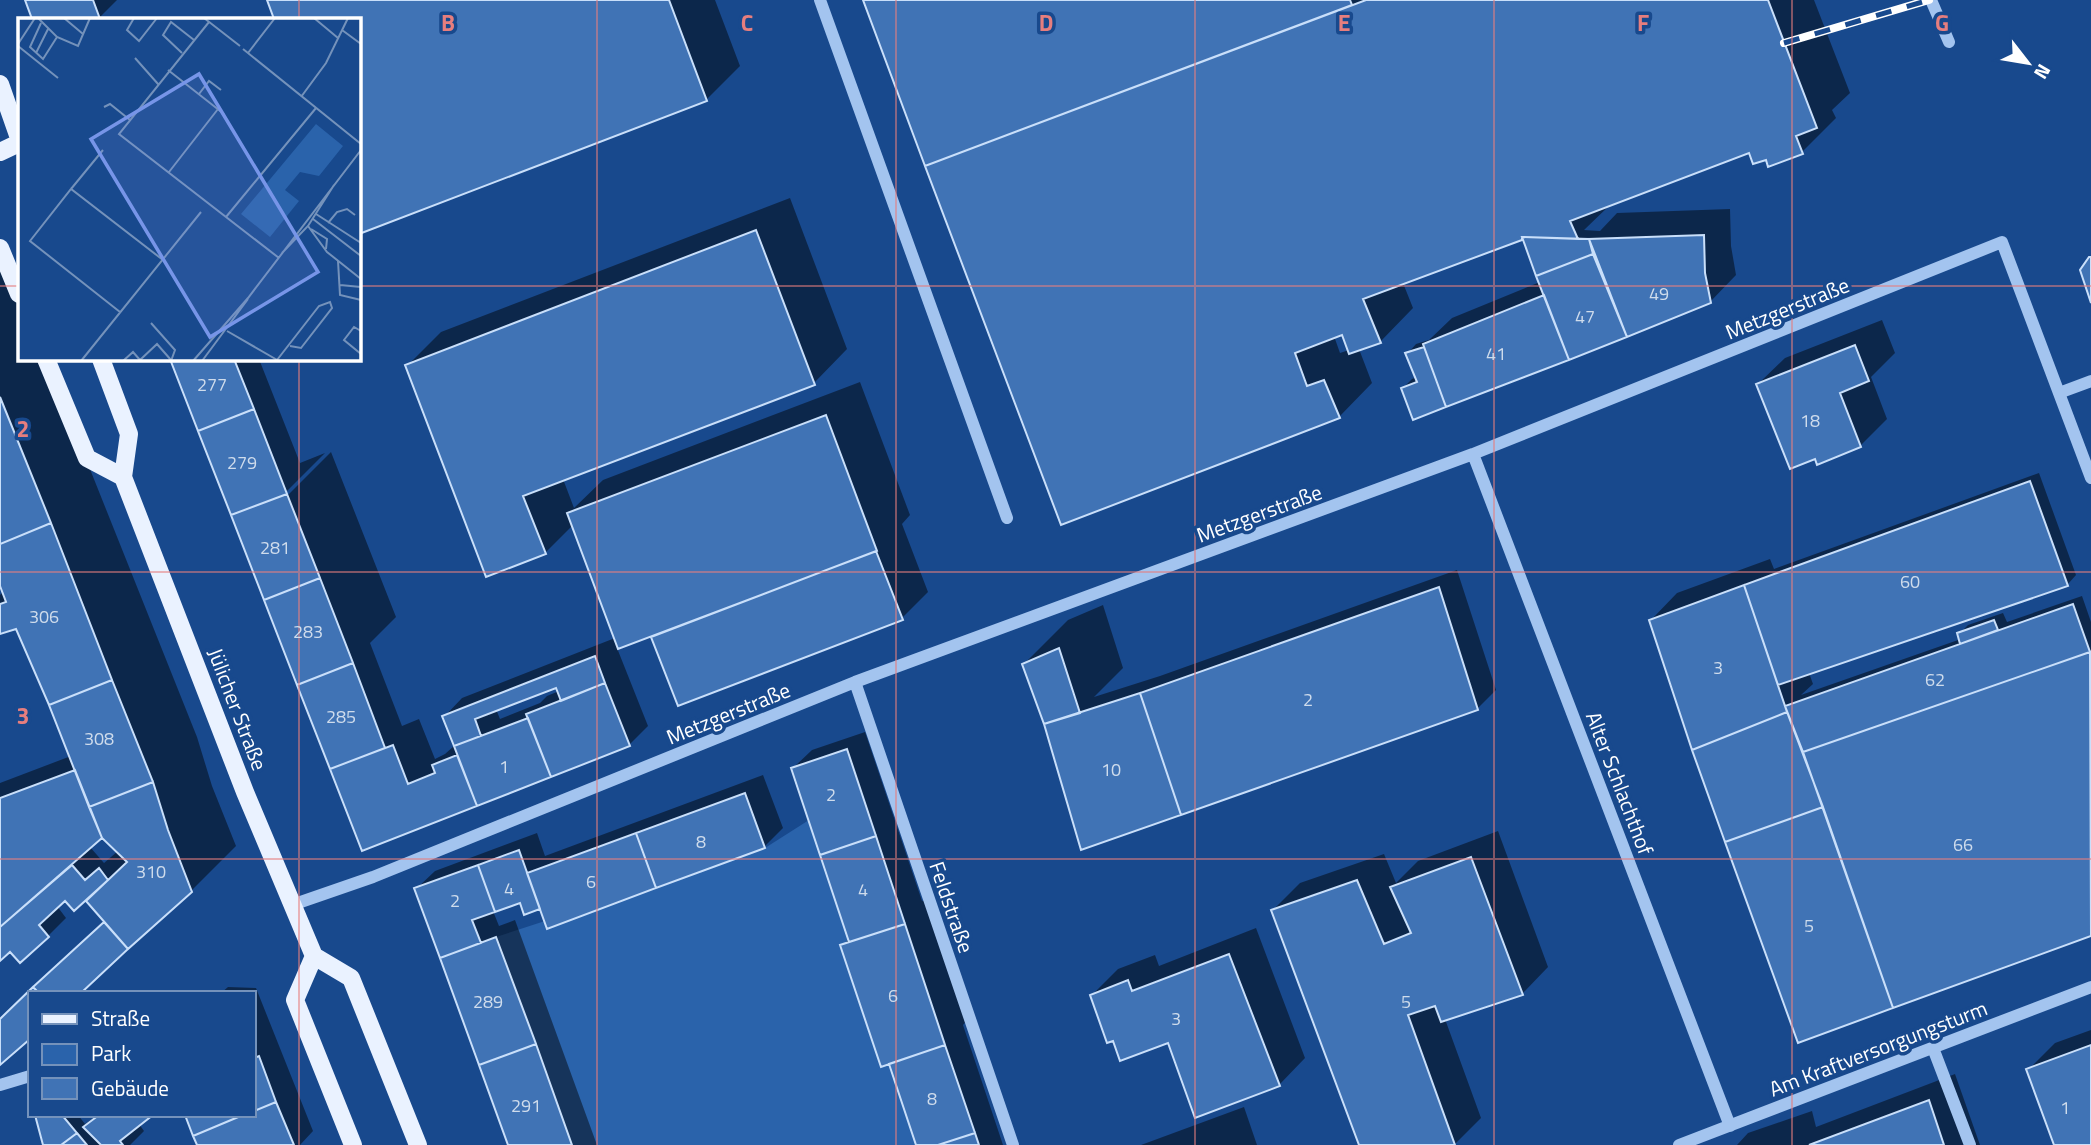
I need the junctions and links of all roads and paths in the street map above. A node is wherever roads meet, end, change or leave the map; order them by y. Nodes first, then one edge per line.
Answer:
1 (820, 0) edge
2 (1931, 0) edge
3 (1949, 42) dead end
4 (0, 84) edge
5 (18, 135) edge
6 (18, 143) edge
7 (0, 152) edge
8 (0, 248) edge
9 (18, 292) edge
10 (46, 360) edge
11 (101, 360) edge
12 (2091, 381) edge
13 (2059, 393) junction
14 (1473, 454) junction
15 (123, 477) junction
16 (2091, 478) edge
17 (1007, 518) dead end
18 (855, 682) junction
19 (292, 905) junction
20 (314, 956) junction
21 (2091, 987) edge
22 (1933, 1048) junction
23 (28, 1077) edge
24 (0, 1085) edge
25 (1730, 1126) junction
26 (353, 1145) edge
27 (418, 1145) edge
28 (1013, 1145) edge
29 (1679, 1145) edge
30 (1970, 1145) edge

1 - 17 street
2 - 3 street
4 - 5 main road
6 - 7 main road
8 - 9 main road
10 - 15 main road
11 - 15 main road, Jülicher Straße
12 - 13 street
13 - 14 street, Metzgerstraße
13 - 16 street, Metzgerstraße
14 - 18 street, Metzgerstraße
14 - 25 street, Alter Schlachthof
15 - 19 main road, Jülicher Straße
18 - 19 street, Metzgerstraße
18 - 28 street, Feldstraße
19 - 20 main road, Jülicher Straße
20 - 26 main road
20 - 27 main road
21 - 22 street, Am Kraftversorgungsturm
22 - 25 street, Am Kraftversorgungsturm
22 - 30 street
23 - 24 street
25 - 29 street, Am Kraftversorgungsturm

